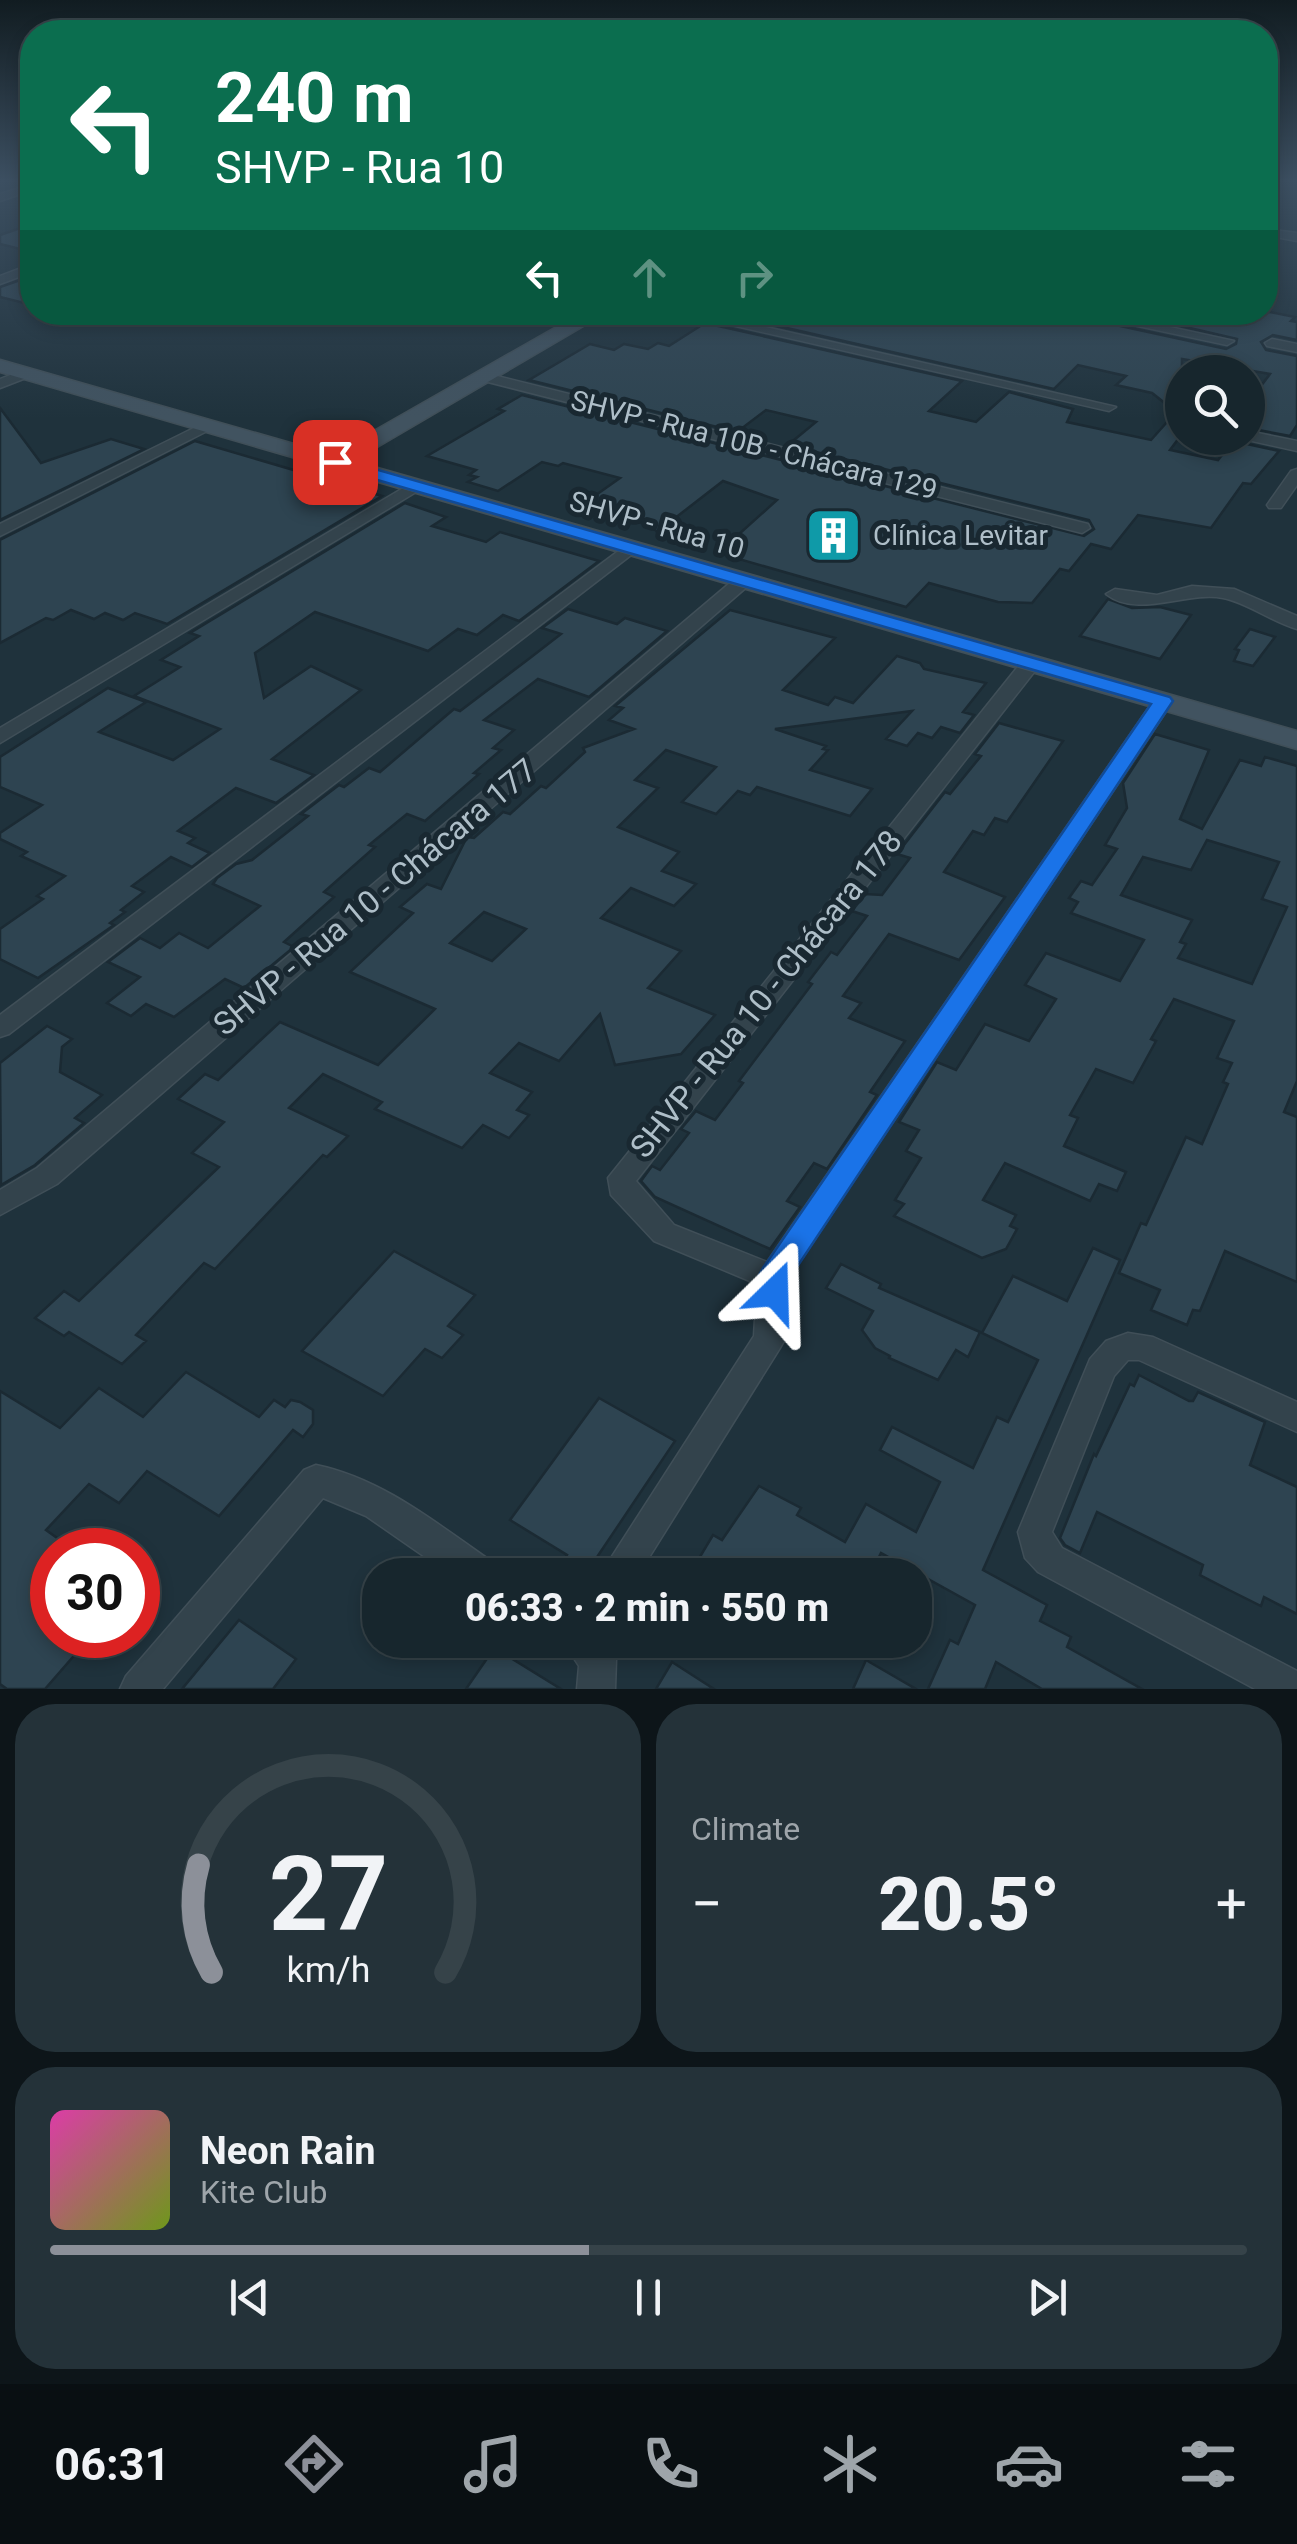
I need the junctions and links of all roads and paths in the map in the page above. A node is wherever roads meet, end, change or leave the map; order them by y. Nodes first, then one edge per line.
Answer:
1 (575, 325) edge
2 (739, 325) edge
3 (1145, 325) edge
4 (1227, 341) dead end
5 (1272, 343) dead end
6 (1297, 348) edge
7 (0, 366) edge
8 (26, 373) junction
9 (485, 377) junction
10 (0, 384) edge
11 (1109, 407) dead end
12 (209, 426) junction
13 (1265, 439) edge
14 (1297, 446) edge
15 (335, 462) junction
16 (1296, 477) edge
17 (415, 486) junction
18 (1275, 506) dead end
19 (1082, 528) dead end
20 (0, 531) edge
21 (628, 548) junction
22 (743, 581) junction
23 (1115, 594) dead end
24 (1297, 624) edge
25 (1032, 663) junction
26 (1163, 701) junction
27 (0, 736) edge
28 (1297, 740) edge
29 (0, 1028) edge
30 (0, 1204) edge
31 (774, 1277) junction
32 (1297, 1417) edge
33 (455, 1558) edge
34 (629, 1558) edge
35 (596, 1658) edge
36 (140, 1689) edge
37 (596, 1689) edge
38 (1293, 1689) edge

1 - 9 street
2 - 11 street
3 - 4 street
5 - 6 street
7 - 8 street, SHVP - Rua 10
8 - 10 street
8 - 12 street, SHVP - Rua 10
9 - 15 street
9 - 19 street, SHVP - Rua 10B - Chácara 129
12 - 15 street, SHVP - Rua 10
12 - 20 street
13 - 14 street
15 - 17 street, SHVP - Rua 10
16 - 18 street
17 - 21 street, SHVP - Rua 10
17 - 27 street
21 - 22 street, SHVP - Rua 10
21 - 29 street
22 - 25 street, SHVP - Rua 10
22 - 30 street, SHVP - Rua 10 - Chácara 177
23 - 24 street
25 - 26 street, SHVP - Rua 10
25 - 31 street, SHVP - Rua 10 - Chácara 178
26 - 28 street, SHVP - Rua 10
26 - 31 street
31 - 34 street
32 - 38 street
33 - 36 street
35 - 37 street

